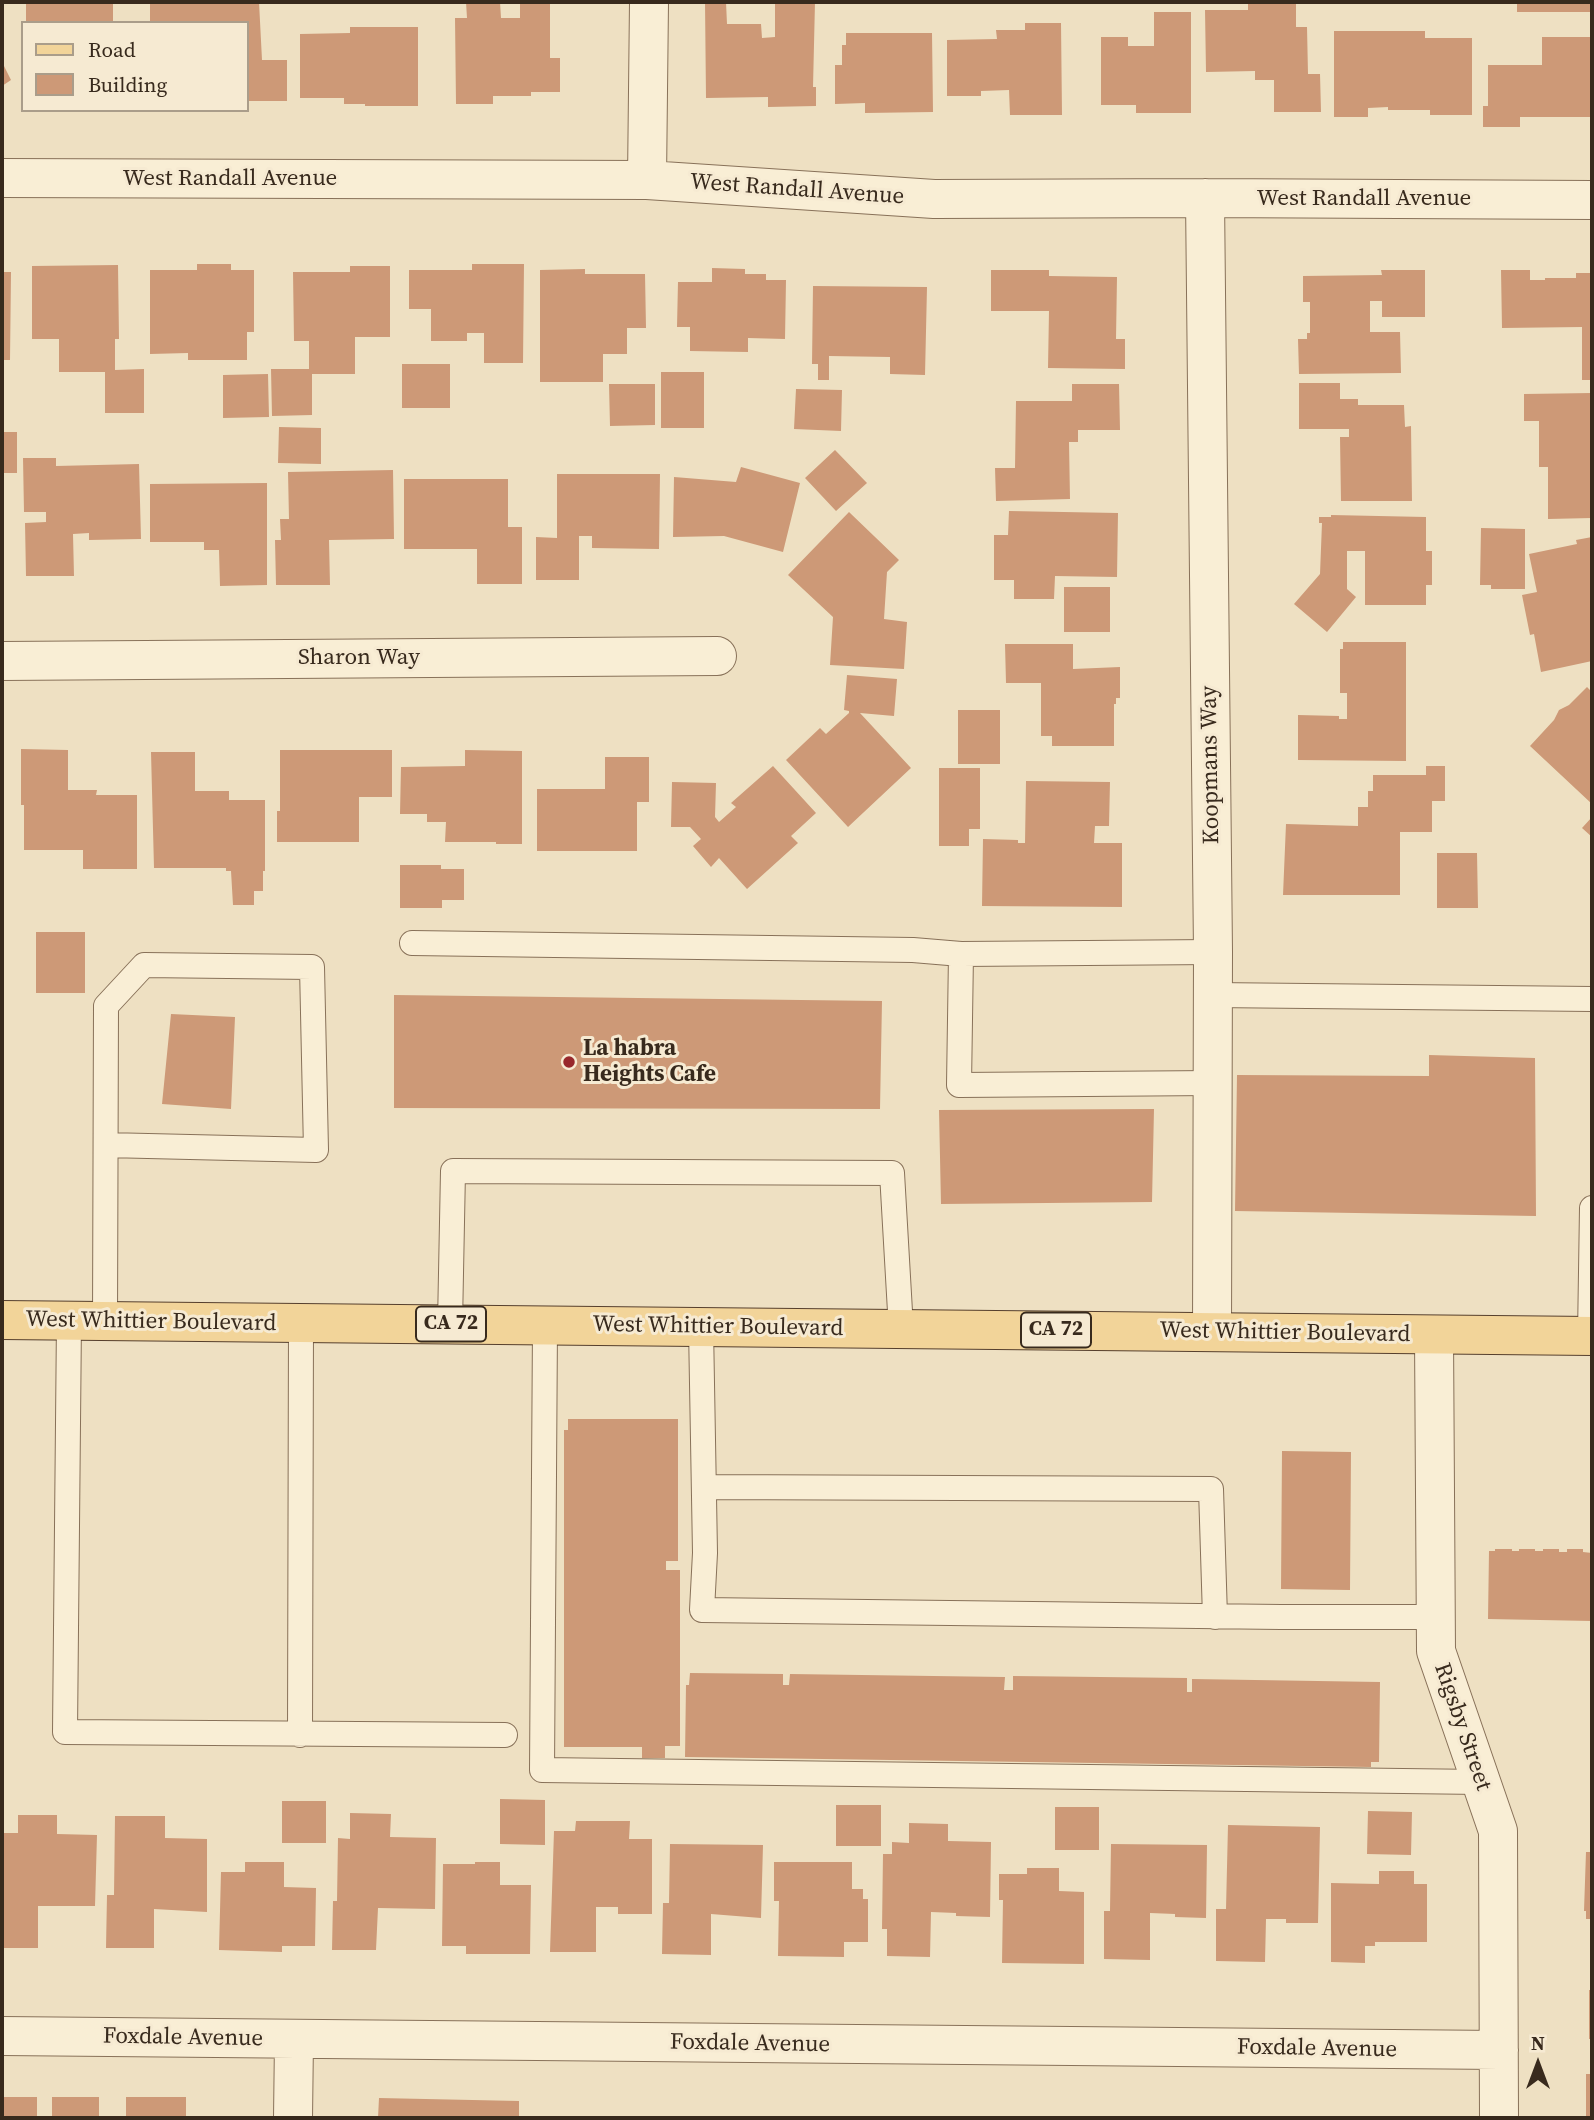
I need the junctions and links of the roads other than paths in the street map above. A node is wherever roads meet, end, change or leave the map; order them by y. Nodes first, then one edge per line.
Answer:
1 (649, 2) edge
2 (2, 178) edge
3 (647, 180) junction
4 (1205, 198) junction
5 (1592, 200) edge
6 (717, 656) dead end
7 (2, 661) edge
8 (412, 943) dead end
9 (1213, 953) junction
10 (961, 954) junction
11 (1213, 995) junction
12 (1592, 999) edge
13 (1213, 1083) junction
14 (106, 1145) junction
15 (1592, 1208) edge
16 (2, 1320) edge
17 (87, 1321) junction
18 (301, 1323) junction
19 (450, 1324) junction
20 (545, 1326) junction
21 (701, 1327) junction
22 (901, 1329) junction
23 (1212, 1332) junction
24 (1434, 1335) junction
25 (1591, 1336) edge
26 (704, 1487) junction
27 (1215, 1616) junction
28 (1436, 1616) junction
29 (300, 1735) junction
30 (505, 1735) dead end
31 (1481, 1782) junction
32 (2, 2036) edge
33 (294, 2040) junction
34 (1499, 2050) junction
35 (293, 2118) edge
36 (1499, 2118) edge

1 - 3 street
2 - 3 street, West Randall Avenue
3 - 4 street, West Randall Avenue
4 - 5 street, West Randall Avenue
4 - 9 street, Koopmans Way
6 - 7 street, Sharon Way
8 - 10 lane
9 - 10 lane
9 - 11 street, Koopmans Way
10 - 13 lane
11 - 12 lane
11 - 13 street, Koopmans Way
13 - 23 street, Koopmans Way
14 - 14 lane
14 - 17 lane
15 - 25 lane
16 - 17 main road, West Whittier Boulevard / CA 72
17 - 18 main road, West Whittier Boulevard / CA 72
17 - 29 lane
18 - 19 main road, West Whittier Boulevard / CA 72
18 - 29 lane
19 - 20 main road, West Whittier Boulevard / CA 72
19 - 22 lane
20 - 21 main road, West Whittier Boulevard / CA 72
20 - 31 lane
21 - 22 main road, West Whittier Boulevard / CA 72
21 - 26 lane
22 - 23 main road, West Whittier Boulevard / CA 72
23 - 24 main road, West Whittier Boulevard / CA 72
24 - 25 main road, CA 72
24 - 28 street, Rigsby Street
26 - 27 lane
26 - 27 lane
27 - 28 lane
28 - 31 street, Rigsby Street
29 - 30 lane
31 - 34 street, Rigsby Street
32 - 33 street, Foxdale Avenue
33 - 34 street, Foxdale Avenue
33 - 35 street
34 - 36 street, Rigsby Street

